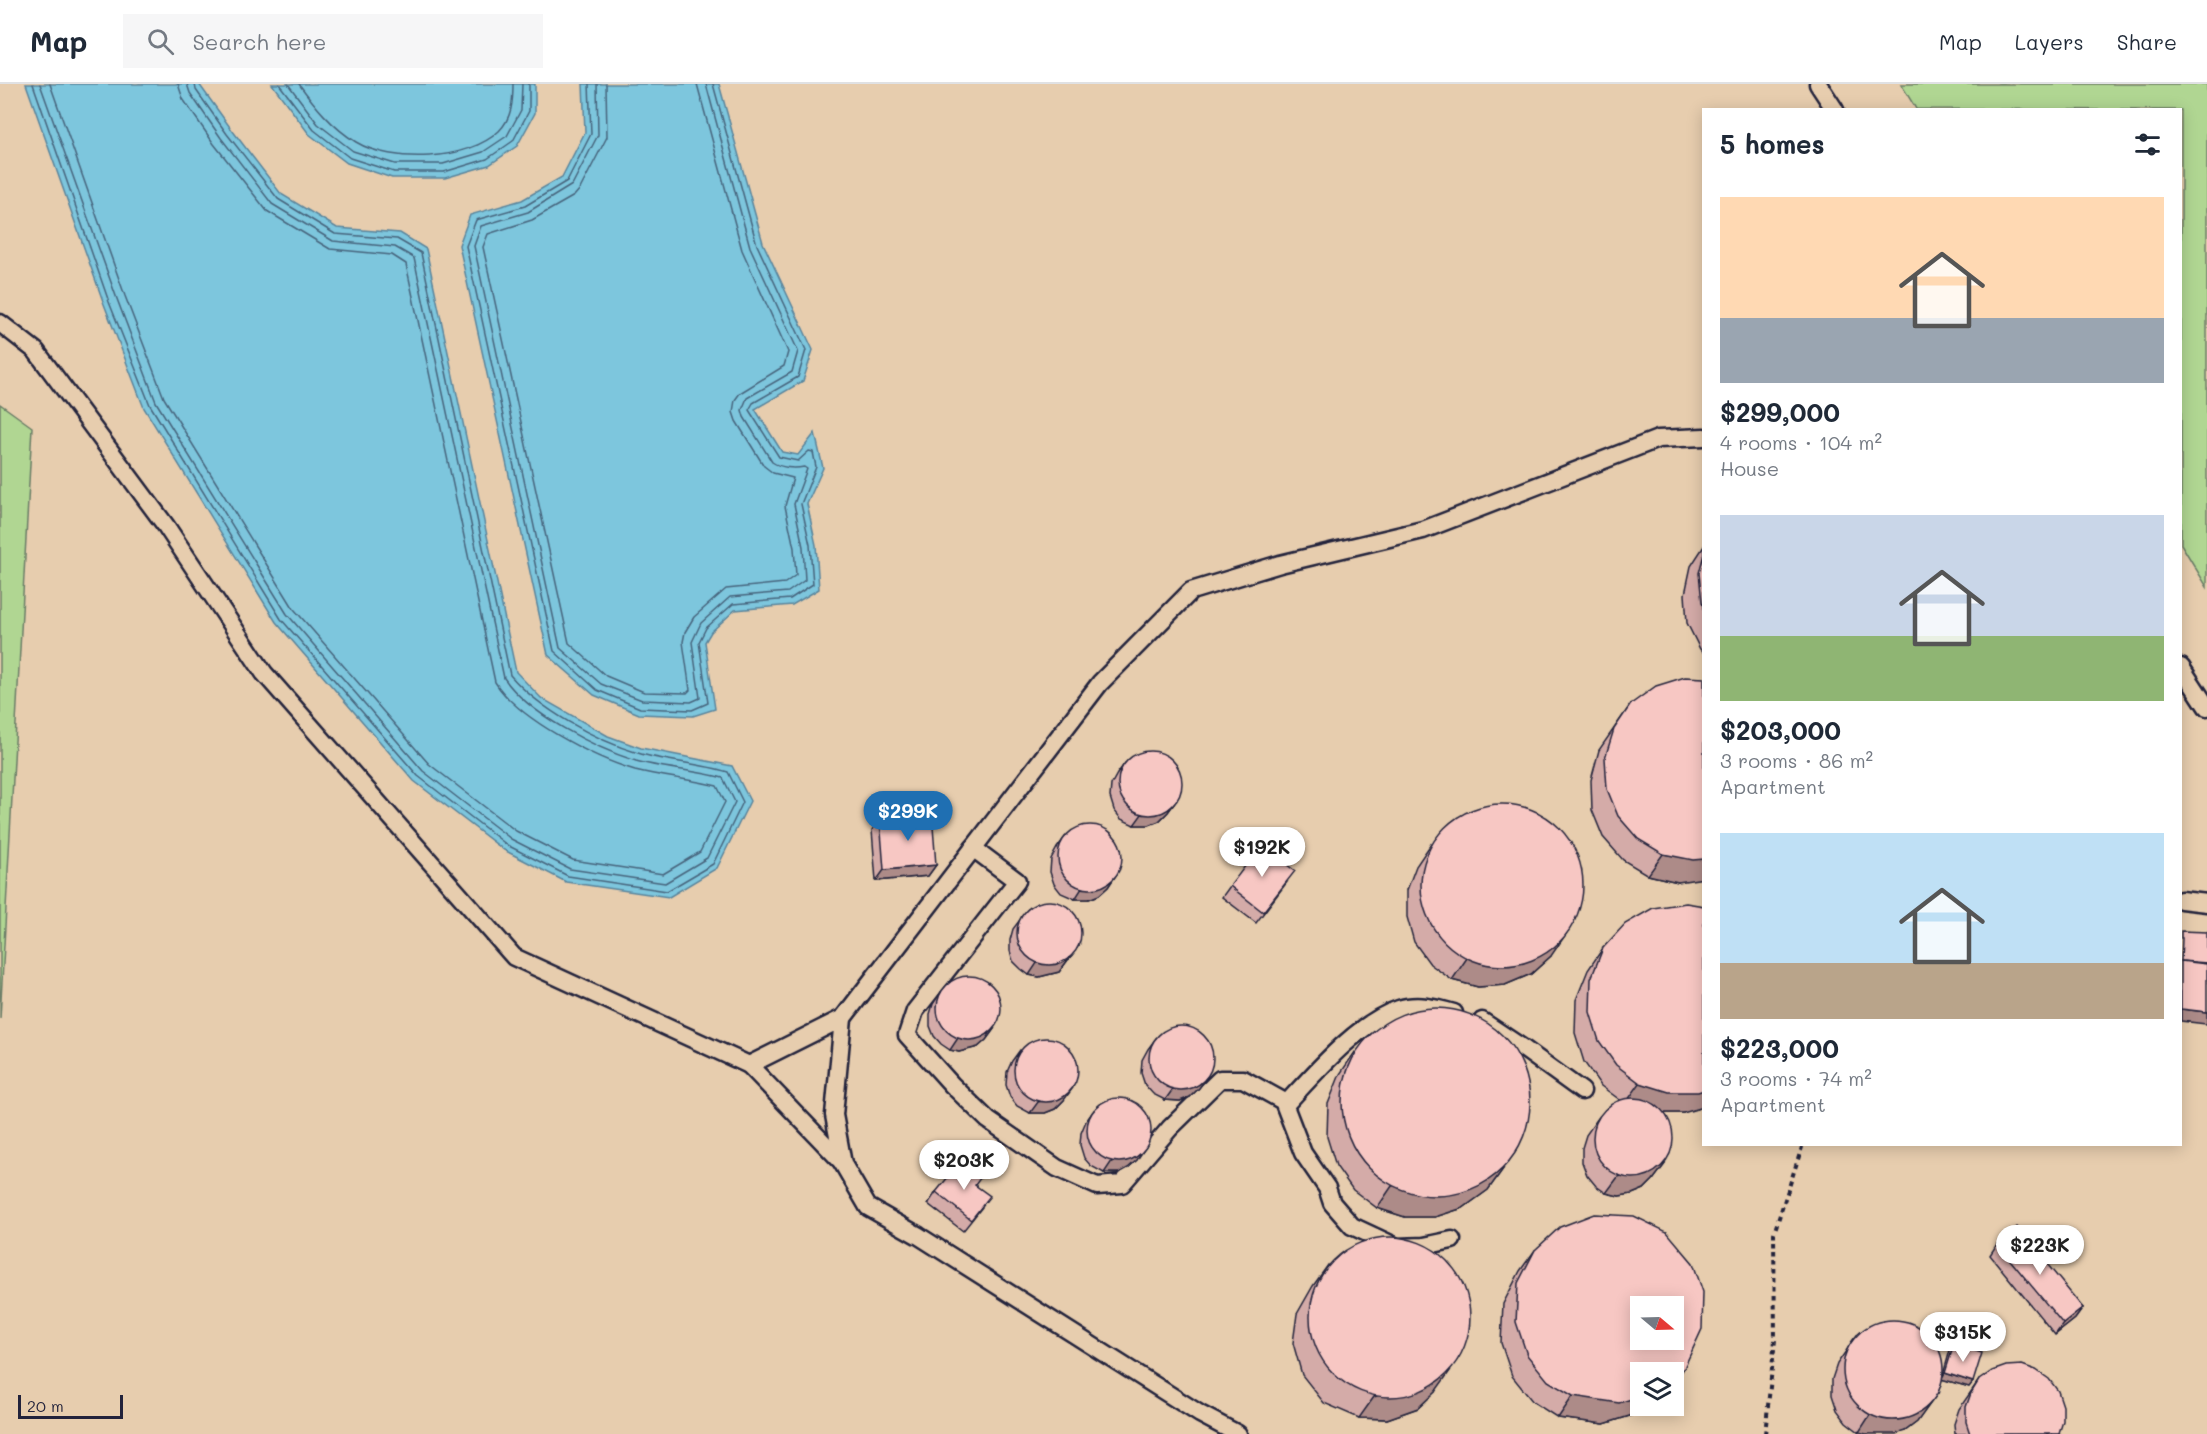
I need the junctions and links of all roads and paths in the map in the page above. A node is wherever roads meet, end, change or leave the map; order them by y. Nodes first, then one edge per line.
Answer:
1 (1818, 84) edge
2 (1834, 108) edge
3 (0, 323) edge
4 (1702, 437) edge
5 (2182, 669) edge
6 (2207, 707) edge
7 (973, 848) junction
8 (2182, 900) edge
9 (2207, 903) edge
10 (843, 1018) junction
11 (749, 1065) junction
12 (1582, 1091) dead end
13 (1285, 1105) junction
14 (1802, 1146) edge
15 (843, 1164) junction
16 (1452, 1240) dead end
17 (1238, 1434) edge
18 (1765, 1434) edge

1 - 2 lane
3 - 11 lane
4 - 7 lane
5 - 6 lane
7 - 10 lane
7 - 13 lane
8 - 9 lane
10 - 11 lane
10 - 15 lane
11 - 15 lane
12 - 13 lane
13 - 16 lane
14 - 18 path
15 - 17 lane

